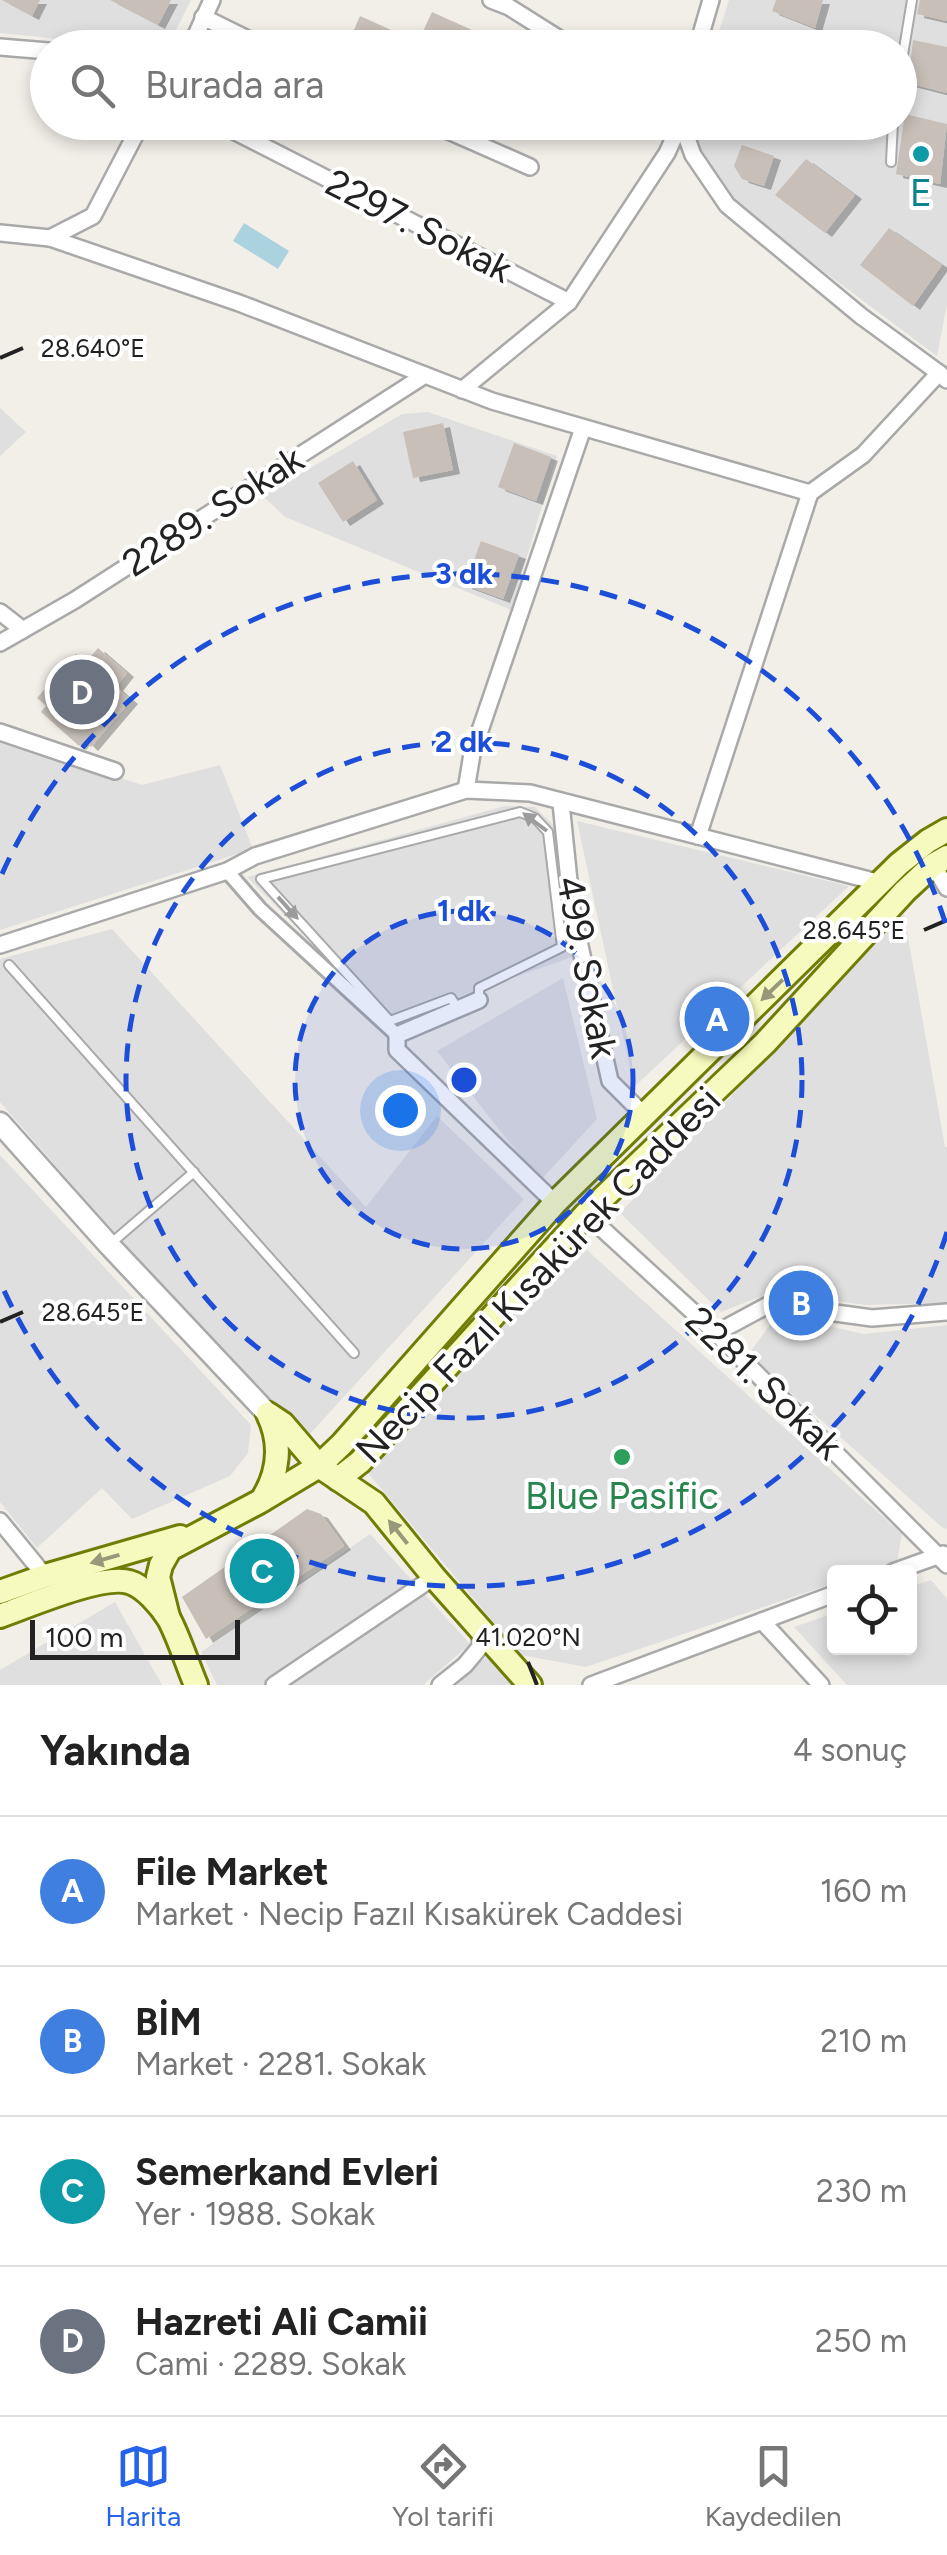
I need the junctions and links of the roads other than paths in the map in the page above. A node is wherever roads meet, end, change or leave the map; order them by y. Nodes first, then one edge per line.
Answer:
1 (212, 0) edge
2 (492, 0) edge
3 (711, 0) edge
4 (912, 0) edge
5 (203, 18) junction
6 (198, 30) edge
7 (228, 30) edge
8 (546, 30) edge
9 (702, 30) edge
10 (907, 30) edge
11 (0, 47) edge
12 (30, 50) edge
13 (133, 140) edge
14 (251, 140) edge
15 (469, 140) edge
16 (673, 140) edge
17 (687, 140) edge
18 (892, 140) edge
19 (891, 162) dead end
20 (530, 167) dead end
21 (0, 233) edge
22 (50, 238) junction
23 (570, 302) junction
24 (424, 376) junction
25 (943, 376) edge
26 (462, 390) junction
27 (584, 428) junction
28 (810, 493) junction
29 (0, 612) edge
30 (23, 630) junction
31 (0, 643) edge
32 (0, 732) edge
33 (115, 771) dead end
34 (466, 790) junction
35 (561, 803) junction
36 (947, 830) edge
37 (698, 836) junction
38 (940, 861) edge
39 (227, 872) junction
40 (881, 884) junction
41 (947, 888) edge
42 (905, 891) junction
43 (0, 945) edge
44 (9, 965) dead end
45 (478, 1000) joint
46 (458, 1009) junction
47 (397, 1042) junction
48 (644, 1116) junction
49 (0, 1122) edge
50 (194, 1172) junction
51 (555, 1203) junction
52 (586, 1214) junction
53 (110, 1245) junction
54 (947, 1312) edge
55 (716, 1334) junction
56 (354, 1352) dead end
57 (268, 1414) junction
58 (328, 1472) junction
59 (262, 1500) junction
60 (0, 1520) edge
61 (198, 1532) junction
62 (944, 1558) edge
63 (917, 1565) edge
64 (45, 1576) junction
65 (434, 1577) junction
66 (0, 1592) edge
67 (827, 1597) edge
68 (0, 1616) edge
69 (168, 1617) junction
70 (762, 1621) junction
71 (481, 1630) junction
72 (196, 1685) edge
73 (274, 1685) edge
74 (440, 1685) edge
75 (530, 1685) edge
76 (591, 1685) edge
77 (820, 1685) edge

1 - 5 street
2 - 8 street
3 - 9 street
4 - 10 lane
5 - 6 street
5 - 7 street
11 - 12 street
13 - 22 street
14 - 23 street, 2297. Sokak
15 - 20 street
16 - 23 street
17 - 25 street
18 - 19 lane
21 - 22 street
22 - 24 street
23 - 26 street
24 - 26 street
24 - 30 street, 2289. Sokak
25 - 28 street
26 - 27 street
27 - 28 street
27 - 34 street
28 - 37 street
29 - 30 street
30 - 31 street, 2289. Sokak
32 - 33 street
34 - 35 street
34 - 39 street
35 - 37 street
35 - 48 street, 499. Sokak
36 - 40 main road, Necip Fazıl Kısakürek Caddesi
37 - 40 street
38 - 41 street
38 - 42 main road, Necip Fazıl Kısakürek Caddesi
39 - 43 street
39 - 47 street
40 - 42 main road
40 -> 48 main road, Necip Fazıl Kısakürek Caddesi
42 - 52 main road, Necip Fazıl Kısakürek Caddesi
44 - 50 lane
45 - 46 street
45 -> 46 lane
46 - 47 street
47 - 51 street
48 - 51 main road, Necip Fazıl Kısakürek Caddesi
49 - 53 street
50 - 53 lane
50 - 56 lane
51 - 52 main road
51 - 58 main road, Necip Fazıl Kısakürek Caddesi
52 - 55 street, 2281. Sokak
52 - 58 main road, Necip Fazıl Kısakürek Caddesi
53 - 57 street
54 - 55 street
55 - 62 street, 2281. Sokak
57 - 58 main road
57 - 59 main road
58 - 59 main road
65 -> 58 main road
59 - 61 main road
60 - 64 street
61 -> 64 main road
61 - 69 main road
62 - 63 street
64 - 66 main road
65 - 71 main road
65 - 73 street
67 - 70 street
68 - 69 main road
69 - 72 main road
70 - 76 street
70 - 77 street
71 - 74 street
71 - 75 main road

